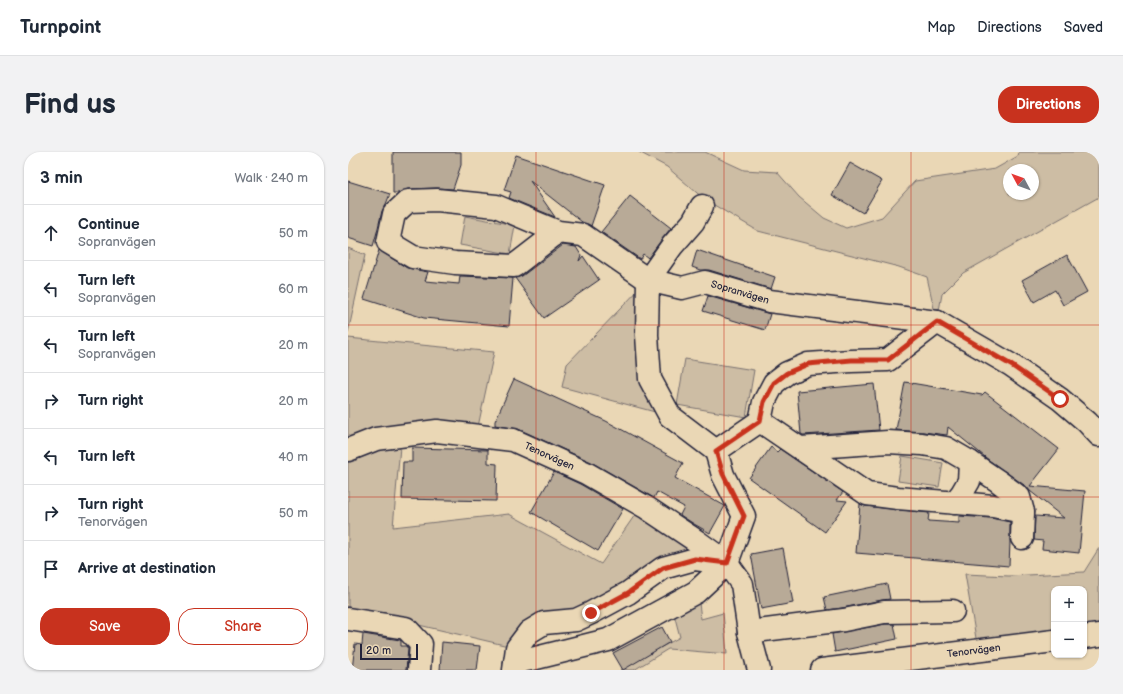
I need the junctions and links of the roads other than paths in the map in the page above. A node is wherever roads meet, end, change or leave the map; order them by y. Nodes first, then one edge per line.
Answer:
1 (702, 206) dead end
2 (558, 232) junction
3 (648, 280) junction
4 (937, 322) junction
5 (760, 421) junction
6 (1099, 435) edge
7 (801, 448) junction
8 (348, 450) edge
9 (716, 451) junction
10 (970, 462) junction
11 (954, 503) junction
12 (1023, 512) junction
13 (1022, 538) dead end
14 (727, 563) junction
15 (953, 611) dead end
16 (348, 619) edge
17 (749, 632) junction
18 (1099, 636) edge
19 (1087, 637) edge
20 (1051, 641) edge
21 (521, 664) edge
22 (419, 670) edge
23 (759, 670) edge
24 (822, 670) edge

1 - 3 street
2 - 2 street, Sopranvägen
2 - 3 street, Sopranvägen
3 - 4 street, Sopranvägen
3 - 9 street
4 - 5 street
4 - 6 street, Sopranvägen
5 - 7 street
5 - 9 street
7 - 10 street
7 - 11 street
8 - 14 street, Tenorvägen
9 - 14 street
10 - 11 street
10 - 12 street
11 - 12 street
12 - 13 street
14 - 17 street, Tenorvägen
14 - 21 street
14 - 21 street
15 - 17 street
16 - 22 street
17 - 23 street, Tenorvägen
18 - 19 street
20 - 24 street, Tenorvägen

